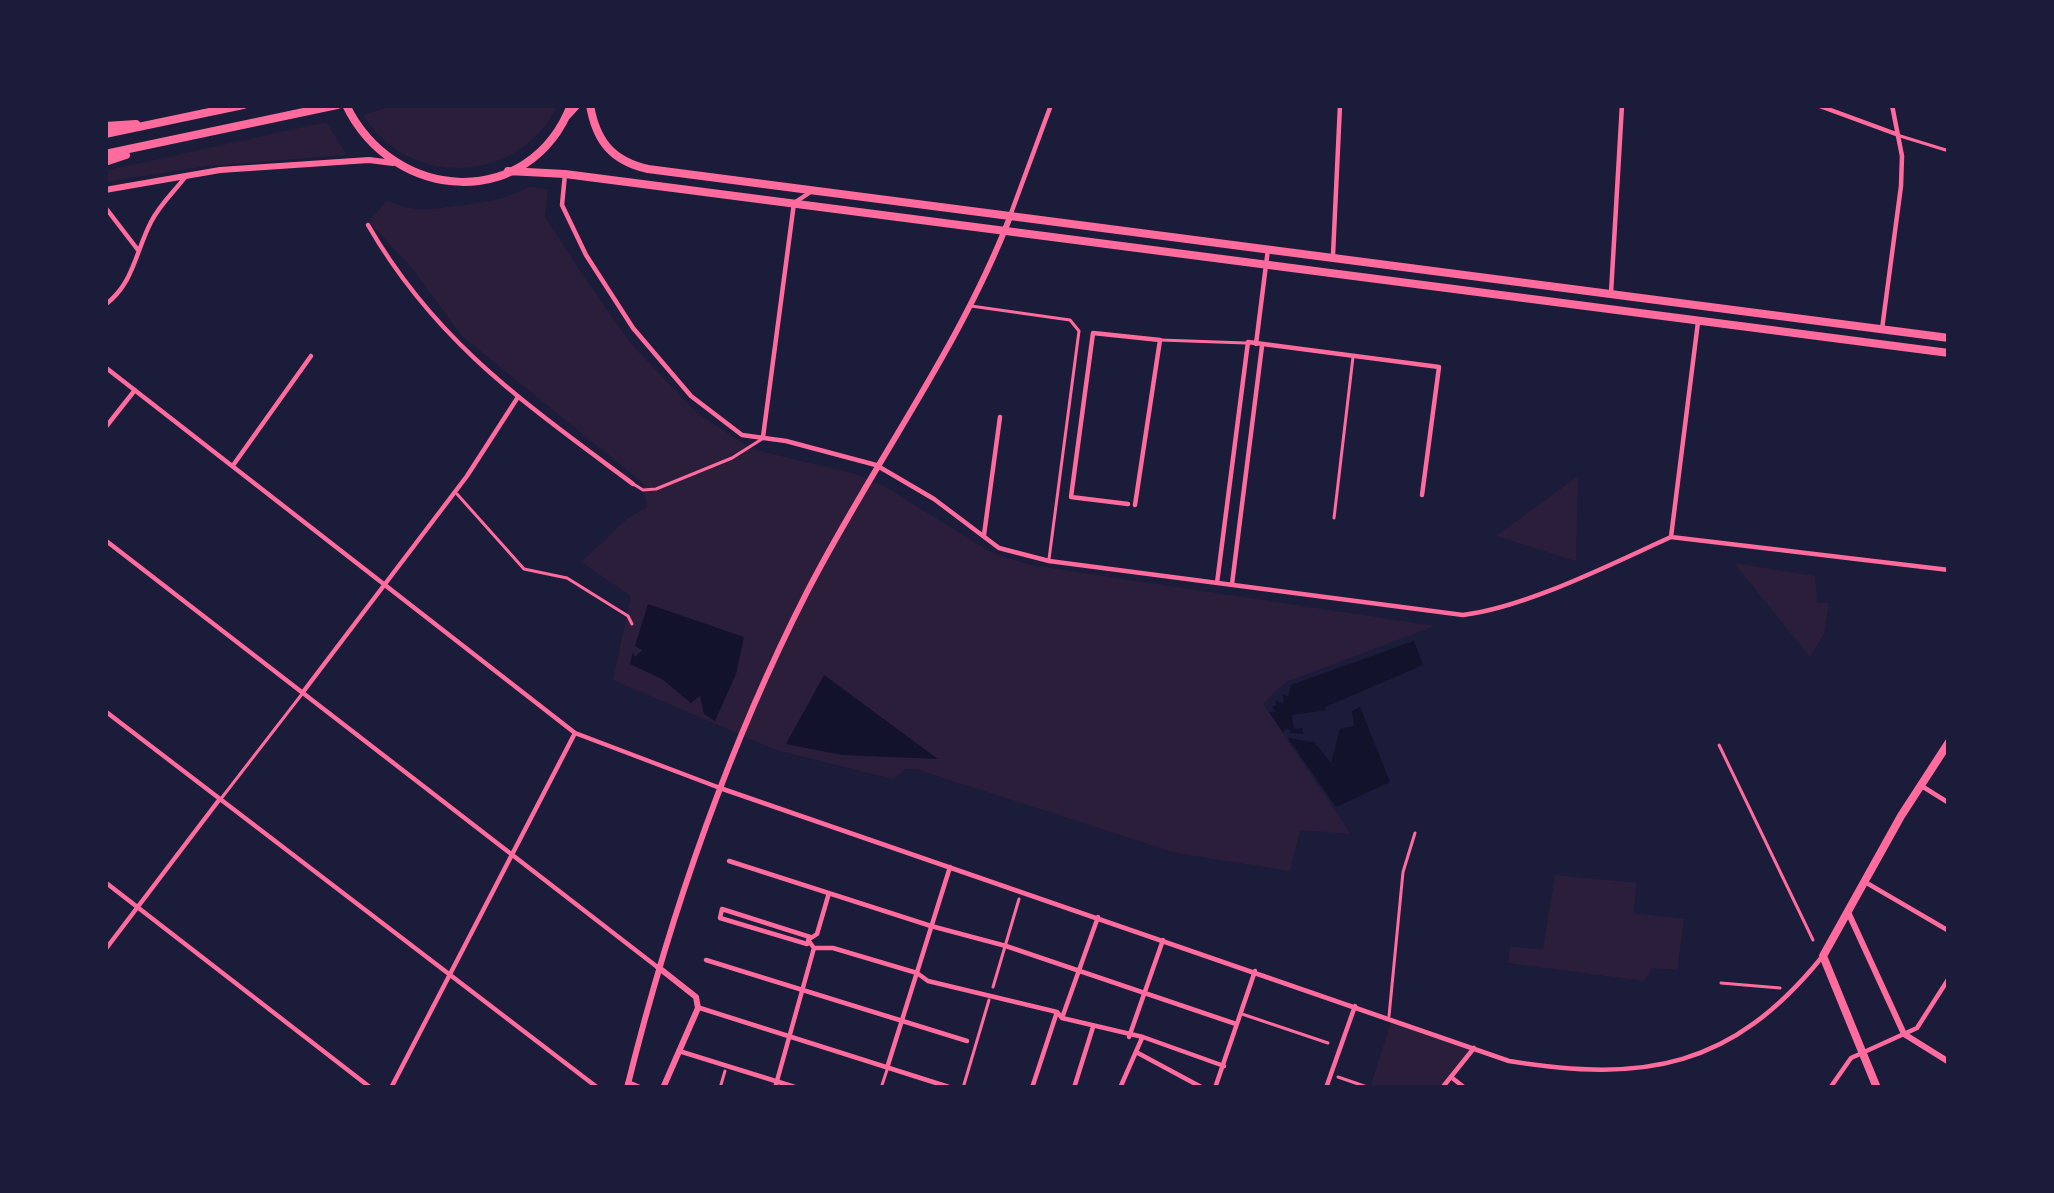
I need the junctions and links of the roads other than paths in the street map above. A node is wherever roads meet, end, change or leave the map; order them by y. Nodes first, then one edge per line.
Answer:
1 (244, 105) edge
2 (337, 105) edge
3 (346, 105) edge
4 (575, 105) edge
5 (590, 105) edge
6 (1051, 105) edge
7 (1340, 105) edge
8 (1622, 105) edge
9 (1817, 105) edge
10 (1892, 105) edge
11 (105, 130) edge
12 (1895, 134) junction
13 (1949, 151) edge
14 (105, 158) edge
15 (393, 163) junction
16 (508, 171) junction
17 (188, 174) junction
18 (565, 174) junction
19 (105, 190) edge
20 (813, 190) junction
21 (794, 203) junction
22 (105, 207) edge
23 (1010, 216) junction
24 (368, 225) dead end
25 (1005, 230) junction
26 (1268, 249) junction
27 (138, 250) junction
28 (1333, 257) junction
29 (1265, 264) junction
30 (1611, 293) junction
31 (105, 305) edge
32 (1700, 305) junction
33 (970, 306) junction
34 (1698, 320) junction
35 (1882, 329) junction
36 (1949, 338) edge
37 (1160, 340) junction
38 (1256, 344) junction
39 (1880, 344) junction
40 (1949, 353) edge
41 (1353, 355) junction
42 (311, 356) dead end
43 (105, 367) edge
44 (135, 390) junction
45 (518, 398) junction
46 (1000, 417) dead end
47 (105, 428) edge
48 (763, 437) junction
49 (876, 465) junction
50 (233, 466) junction
51 (633, 484) joint
52 (455, 492) junction
53 (1422, 495) dead end
54 (1334, 518) dead end
55 (984, 535) junction
56 (1671, 537) junction
57 (105, 540) edge
58 (1049, 561) junction
59 (1949, 570) edge
60 (387, 583) junction
61 (1217, 583) junction
62 (1232, 584) junction
63 (632, 624) dead end
64 (303, 692) junction
65 (105, 711) edge
66 (575, 733) junction
67 (1949, 742) edge
68 (1720, 745) dead end
69 (1920, 785) junction
70 (720, 788) junction
71 (219, 800) junction
72 (1949, 803) edge
73 (1415, 833) dead end
74 (512, 855) junction
75 (729, 861) dead end
76 (950, 866) junction
77 (105, 882) edge
78 (1864, 882) junction
79 (829, 893) junction
80 (1019, 898) dead end
81 (138, 907) junction
82 (1848, 911) junction
83 (1098, 917) junction
84 (932, 926) junction
85 (1949, 931) edge
86 (1163, 939) junction
87 (1813, 940) dead end
88 (811, 943) junction
89 (1006, 946) junction
90 (105, 950) edge
91 (1823, 956) junction
92 (706, 960) dead end
93 (658, 968) junction
94 (1078, 969) junction
95 (1255, 971) junction
96 (917, 974) junction
97 (448, 977) junction
98 (1949, 978) edge
99 (1721, 983) dead end
100 (993, 987) dead end
101 (1780, 988) dead end
102 (802, 989) junction
103 (1144, 994) junction
104 (989, 1000) dead end
105 (1355, 1006) junction
106 (698, 1008) junction
107 (1240, 1013) junction
108 (1059, 1015) junction
109 (1389, 1017) junction
110 (902, 1020) junction
111 (1236, 1024) junction
112 (1093, 1028) junction
113 (1904, 1034) junction
114 (789, 1036) junction
115 (1129, 1036) junction
116 (1142, 1037) junction
117 (967, 1041) dead end
118 (1328, 1043) dead end
119 (1474, 1048) junction
120 (679, 1051) junction
121 (1136, 1052) junction
122 (1863, 1053) junction
123 (1949, 1062) edge
124 (1224, 1066) junction
125 (887, 1068) junction
126 (725, 1071) dead end
127 (1338, 1077) dead end
128 (1451, 1077) junction
129 (776, 1085) edge
130 (628, 1086) edge
131 (371, 1088) edge
132 (391, 1088) edge
133 (598, 1088) edge
134 (640, 1088) edge
135 (663, 1088) edge
136 (720, 1088) edge
137 (798, 1088) edge
138 (881, 1088) edge
139 (952, 1088) edge
140 (963, 1088) edge
141 (1032, 1088) edge
142 (1074, 1088) edge
143 (1120, 1088) edge
144 (1203, 1088) edge
145 (1216, 1088) edge
146 (1326, 1088) edge
147 (1370, 1088) edge
148 (1442, 1088) edge
149 (1465, 1088) edge
150 (1830, 1088) edge
151 (1877, 1088) edge

1 - 11 main road
2 - 14 main road
3 - 15 main road
4 - 16 main road
5 - 20 main road
6 - 23 street
7 - 28 street
8 - 30 street
9 - 12 street
10 - 12 street
12 - 13 street
12 - 35 street
15 - 16 main road
15 - 17 street
16 - 18 main road
17 - 19 street
17 - 27 street
18 - 21 main road
18 - 48 street
20 - 21 street
20 - 23 main road
21 - 25 main road
21 - 48 street
22 - 27 street
23 - 25 street
23 - 26 main road
24 - 45 street
25 - 29 main road
25 - 33 street
26 - 28 main road
26 - 29 street
27 - 31 street
28 - 30 main road
29 - 34 main road
29 - 38 street
30 - 32 main road
32 - 34 main road
32 - 35 main road
33 - 49 street
33 - 58 street
34 - 39 main road
34 - 56 street
35 - 36 main road
35 - 39 main road
37 - 37 street
37 - 38 street
38 - 41 street
38 - 61 street
38 - 62 street
39 - 40 main road
41 - 53 street
41 - 54 street
42 - 50 street
43 - 44 street
44 - 47 street
44 - 50 street
45 - 51 street
45 - 52 street
46 - 55 street
48 - 49 street
48 - 51 street
49 - 55 street
49 - 70 street
50 - 60 street
52 - 60 street
52 - 63 street
55 - 58 street
56 - 59 street
56 - 62 street
57 - 64 street
58 - 61 street
60 - 64 street
60 - 66 street
61 - 62 street
64 - 71 street
64 - 74 street
65 - 71 street
66 - 70 street
66 - 74 street
67 - 69 main road
68 - 87 street
69 - 72 street
69 - 78 main road
70 - 76 street
70 - 93 street
71 - 81 street
71 - 97 street
73 - 109 street
74 - 93 street
74 - 97 street
75 - 79 street
76 - 83 street
76 - 84 street
77 - 81 street
78 - 82 main road
78 - 85 street
79 - 84 street
79 - 88 street
80 - 89 street
81 - 90 street
81 - 131 street
82 - 91 main road
82 - 113 street
83 - 86 street
83 - 94 street
84 - 89 street
84 - 96 street
86 - 95 street
86 - 103 street
88 - 88 street
88 - 96 street
88 - 102 street
89 - 94 street
89 - 100 street
91 - 119 street
91 - 122 main road
92 - 102 street
93 - 106 street
93 - 130 street
94 - 103 street
94 - 108 street
95 - 105 street
95 - 107 street
96 - 108 street
96 - 110 street
97 - 132 street
97 - 133 street
98 - 113 street
99 - 101 street
102 - 110 street
102 - 114 street
103 - 111 street
103 - 115 street
104 - 140 street
105 - 109 street
105 - 146 street
106 - 114 street
106 - 120 street
107 - 111 street
107 - 118 street
108 - 112 street
108 - 141 street
109 - 119 street
110 - 117 street
110 - 125 street
111 - 124 street
112 - 115 street
112 - 142 street
113 - 122 street
113 - 123 street
114 - 125 street
114 - 129 street
115 - 116 street
116 - 121 street
116 - 124 street
119 - 128 street
120 - 129 street
120 - 135 street
121 - 143 street
121 - 144 street
122 - 150 street
122 - 151 main road
124 - 145 street
125 - 138 street
125 - 139 street
126 - 136 street
127 - 147 street
128 - 148 street
128 - 149 street
129 - 137 street
130 - 134 street

